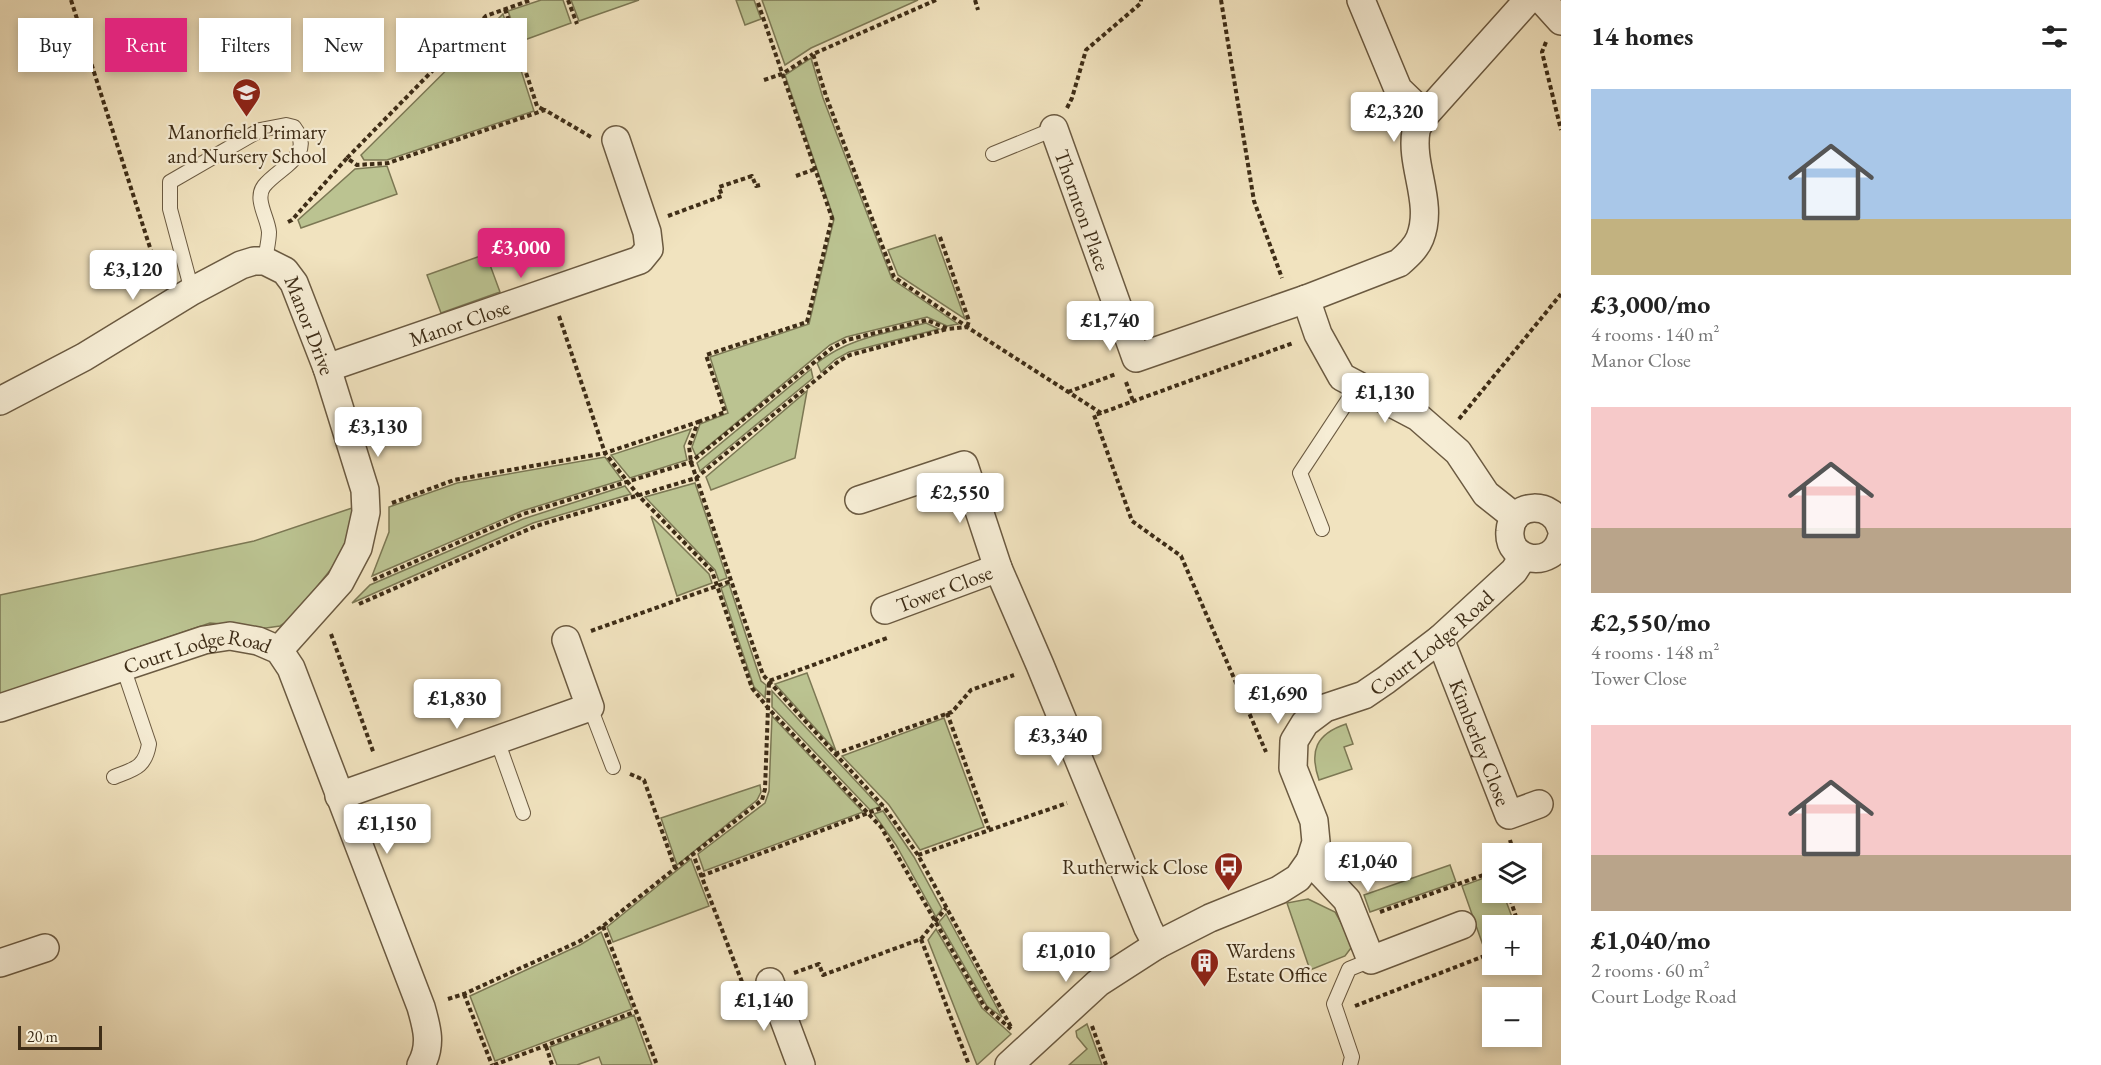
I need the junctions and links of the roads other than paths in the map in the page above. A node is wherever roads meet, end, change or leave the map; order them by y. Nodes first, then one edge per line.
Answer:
1 (1360, 0) edge
2 (1528, 0) edge
3 (1425, 115) junction
4 (1054, 129) joint
5 (616, 140) road end
6 (993, 154) dead end
7 (269, 262) junction
8 (192, 291) junction
9 (1298, 302) junction
10 (327, 368) junction
11 (1358, 385) junction
12 (0, 401) edge
13 (859, 500) dead end
14 (1557, 511) edge
15 (1515, 517) junction
16 (1322, 529) dead end
17 (1561, 541) edge
18 (1523, 557) junction
19 (998, 568) junction
20 (885, 610) road end
21 (1440, 639) junction
22 (566, 640) road end
23 (279, 650) junction
24 (123, 667) junction
25 (590, 707) junction
26 (0, 708) edge
27 (496, 740) junction
28 (613, 767) road end
29 (114, 777) dead end
30 (339, 796) junction
31 (1539, 804) dead end
32 (523, 813) dead end
33 (1310, 861) junction
34 (1462, 925) dead end
35 (1157, 945) junction
36 (45, 948) dead end
37 (1371, 960) junction
38 (0, 963) edge
39 (770, 982) road end
40 (1015, 1049) edge
41 (421, 1065) edge
42 (801, 1065) edge
43 (1350, 1065) edge

1 - 3 street
2 - 3 street, Thornton Place
3 - 9 street, Thornton Place
4 - 6 lane
4 - 9 street, Thornton Place
5 - 10 street, Manor Close
7 - 8 street
7 - 8 lane
7 - 10 street, Manor Drive
8 - 12 street
9 - 11 street
10 - 23 street, Manor Drive
11 - 15 street
11 - 16 lane
13 - 19 street, Tower Close
14 - 15 street
15 - 18 street
17 - 18 street
18 - 21 street, Court Lodge Road
19 - 20 street, Tower Close
19 - 35 street
21 - 31 street, Kimberley Close
21 - 33 street, Court Lodge Road
22 - 25 street
23 - 24 street, Court Lodge Road
23 - 30 street, Court Lodge Road
24 - 26 street, Court Lodge Road
24 - 29 lane
25 - 27 street
25 - 28 lane
27 - 30 street
27 - 32 lane
30 - 41 street, Court Lodge Road
33 - 35 street
33 - 37 street
34 - 37 street
35 - 40 street
36 - 38 street
37 - 43 lane
39 - 42 street

